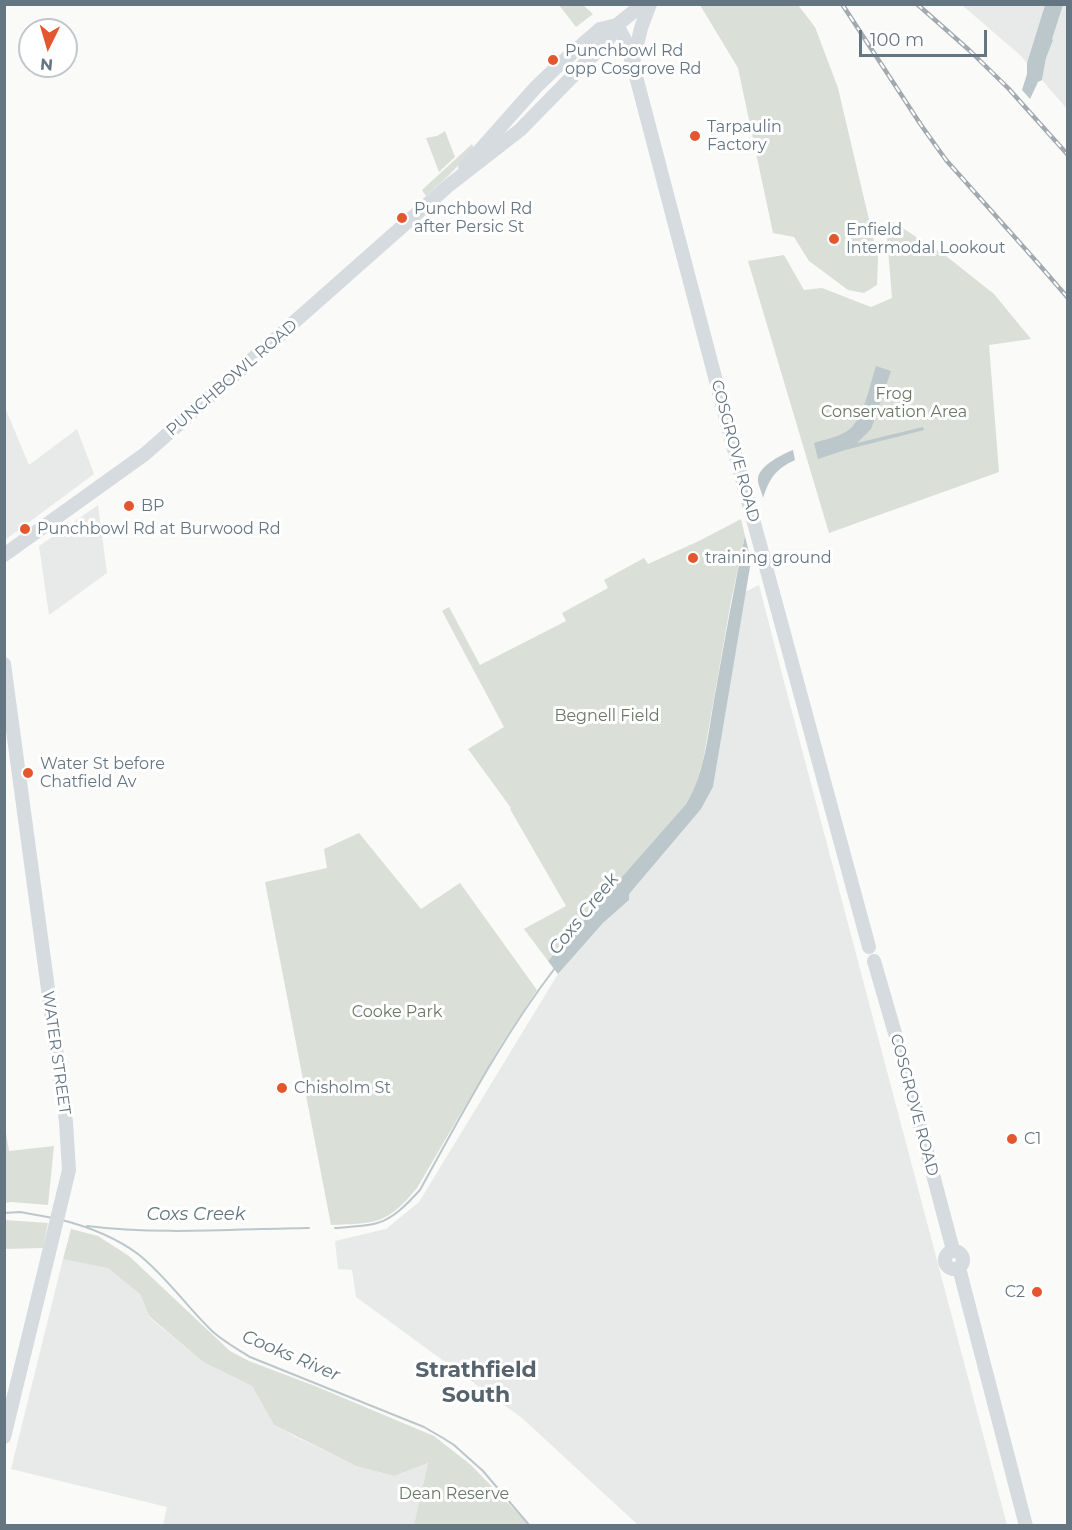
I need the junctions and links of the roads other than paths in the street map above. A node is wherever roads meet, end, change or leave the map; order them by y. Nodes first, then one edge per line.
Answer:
1 (643, 4) edge
2 (650, 4) edge
3 (617, 25) junction
4 (633, 65) junction
5 (4, 555) edge
6 (4, 664) edge
7 (4, 1437) edge
8 (1026, 1526) edge

1 - 3 main road, PUNCHBOWL ROAD
2 - 4 main road
3 - 4 main road, COSGROVE ROAD
3 - 5 main road, PUNCHBOWL ROAD
4 - 8 main road, COSGROVE ROAD
6 - 7 main road, WATER STREET

